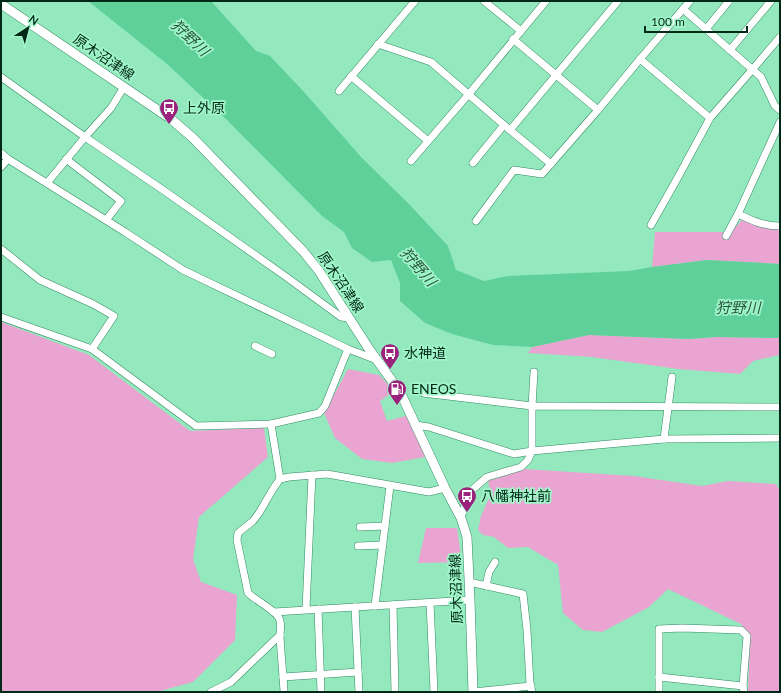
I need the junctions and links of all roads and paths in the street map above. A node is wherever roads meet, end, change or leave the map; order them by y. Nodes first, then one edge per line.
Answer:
1 (415, 1) edge
2 (484, 1) edge
3 (546, 1) edge
4 (618, 1) edge
5 (689, 1) edge
6 (729, 1) edge
7 (772, 1) edge
8 (1, 4) edge
9 (683, 9) junction
10 (706, 29) junction
11 (521, 31) junction
12 (780, 37) edge
13 (513, 40) junction
14 (378, 44) junction
15 (730, 50) junction
16 (640, 59) junction
17 (752, 70) junction
18 (556, 74) junction
19 (351, 76) junction
20 (1, 77) edge
21 (124, 87) junction
22 (339, 91) dead end
23 (468, 95) junction
24 (598, 110) junction
25 (780, 110) edge
26 (710, 118) junction
27 (780, 122) edge
28 (507, 127) junction
29 (85, 137) junction
30 (428, 141) junction
31 (1, 153) edge
32 (8, 159) junction
33 (66, 159) junction
34 (411, 162) dead end
35 (473, 163) dead end
36 (551, 164) junction
37 (1, 167) edge
38 (47, 183) junction
39 (738, 214) junction
40 (106, 220) junction
41 (476, 220) dead end
42 (651, 225) dead end
43 (780, 226) edge
44 (726, 236) dead end
45 (1, 249) edge
46 (1, 317) edge
47 (349, 318) junction
48 (255, 346) dead end
49 (92, 349) junction
50 (348, 349) junction
51 (272, 354) dead end
52 (377, 360) junction
53 (534, 372) dead end
54 (672, 377) dead end
55 (423, 393) dead end
56 (532, 406) junction
57 (668, 406) junction
58 (780, 407) edge
59 (271, 424) junction
60 (415, 425) junction
61 (780, 438) edge
62 (664, 439) junction
63 (532, 451) junction
64 (312, 475) junction
65 (280, 479) junction
66 (390, 486) junction
67 (445, 488) junction
68 (461, 518) junction
69 (385, 526) junction
70 (360, 527) dead end
71 (383, 545) junction
72 (358, 546) dead end
73 (496, 562) dead end
74 (469, 582) junction
75 (486, 586) junction
76 (470, 600) junction
77 (430, 603) junction
78 (374, 606) junction
79 (393, 606) junction
80 (355, 608) junction
81 (318, 609) junction
82 (306, 610) junction
83 (274, 612) junction
84 (280, 635) junction
85 (358, 672) junction
86 (320, 675) junction
87 (283, 677) junction
88 (659, 677) junction
89 (531, 689) edge
90 (744, 689) edge
91 (211, 692) edge
92 (284, 692) edge
93 (321, 692) edge
94 (359, 692) edge
95 (395, 692) edge
96 (434, 692) edge
97 (473, 692) edge
98 (660, 692) edge

1 - 14 street
2 - 11 street
3 - 11 street
4 - 18 street
5 - 9 street
6 - 10 street
7 - 15 street
8 - 21 main road, 原木沼津線
9 - 10 street
9 - 16 street
10 - 15 street
11 - 13 street
12 - 17 street
13 - 18 street
13 - 23 street
14 - 19 street
14 - 23 street
15 - 17 street
16 - 24 street
16 - 26 street
17 - 25 street
17 - 26 street
18 - 24 street
18 - 28 street
19 - 22 street
19 - 30 street
20 - 29 street
21 - 29 street
21 - 47 main road, 原木沼津線
23 - 28 street
23 - 30 street
24 - 36 street
26 - 42 street
27 - 39 street
28 - 35 street
28 - 36 street
29 - 33 street
29 - 47 street
30 - 34 street
31 - 32 street
32 - 37 street
32 - 38 street
33 - 38 street
33 - 40 street
36 - 41 street
38 - 40 street
39 - 43 street
39 - 44 street
40 - 50 street
45 - 49 street
46 - 49 street
47 - 52 main road, 原木沼津線
48 - 51 street
49 - 59 street
50 - 52 street
50 - 59 street
52 - 60 main road, 原木沼津線
53 - 56 street
54 - 57 street
55 - 56 street
56 - 57 street
56 - 63 street
57 - 58 street
57 - 62 street
59 - 65 street
60 - 63 street
60 - 67 main road, 原木沼津線
61 - 62 street
62 - 63 street
63 - 68 street
64 - 65 street
64 - 66 street
64 - 82 street
65 - 83 street
66 - 67 street
66 - 69 street
67 - 68 main road, 原木沼津線
68 - 74 main road, 原木沼津線
69 - 70 street
69 - 71 street
71 - 72 street
71 - 78 street
73 - 75 street
74 - 75 street
74 - 76 main road, 原木沼津線
75 - 89 street
76 - 77 street
76 - 97 main road, 原木沼津線
77 - 79 street
77 - 96 street
78 - 79 street
78 - 80 street
79 - 95 street
80 - 81 street
80 - 85 street
81 - 82 street
81 - 86 street
82 - 83 street
83 - 84 street
84 - 87 street
84 - 91 street
85 - 86 street
85 - 94 street
86 - 87 street
86 - 93 street
87 - 92 street
88 - 90 street
88 - 90 street
88 - 98 street
89 - 97 street

